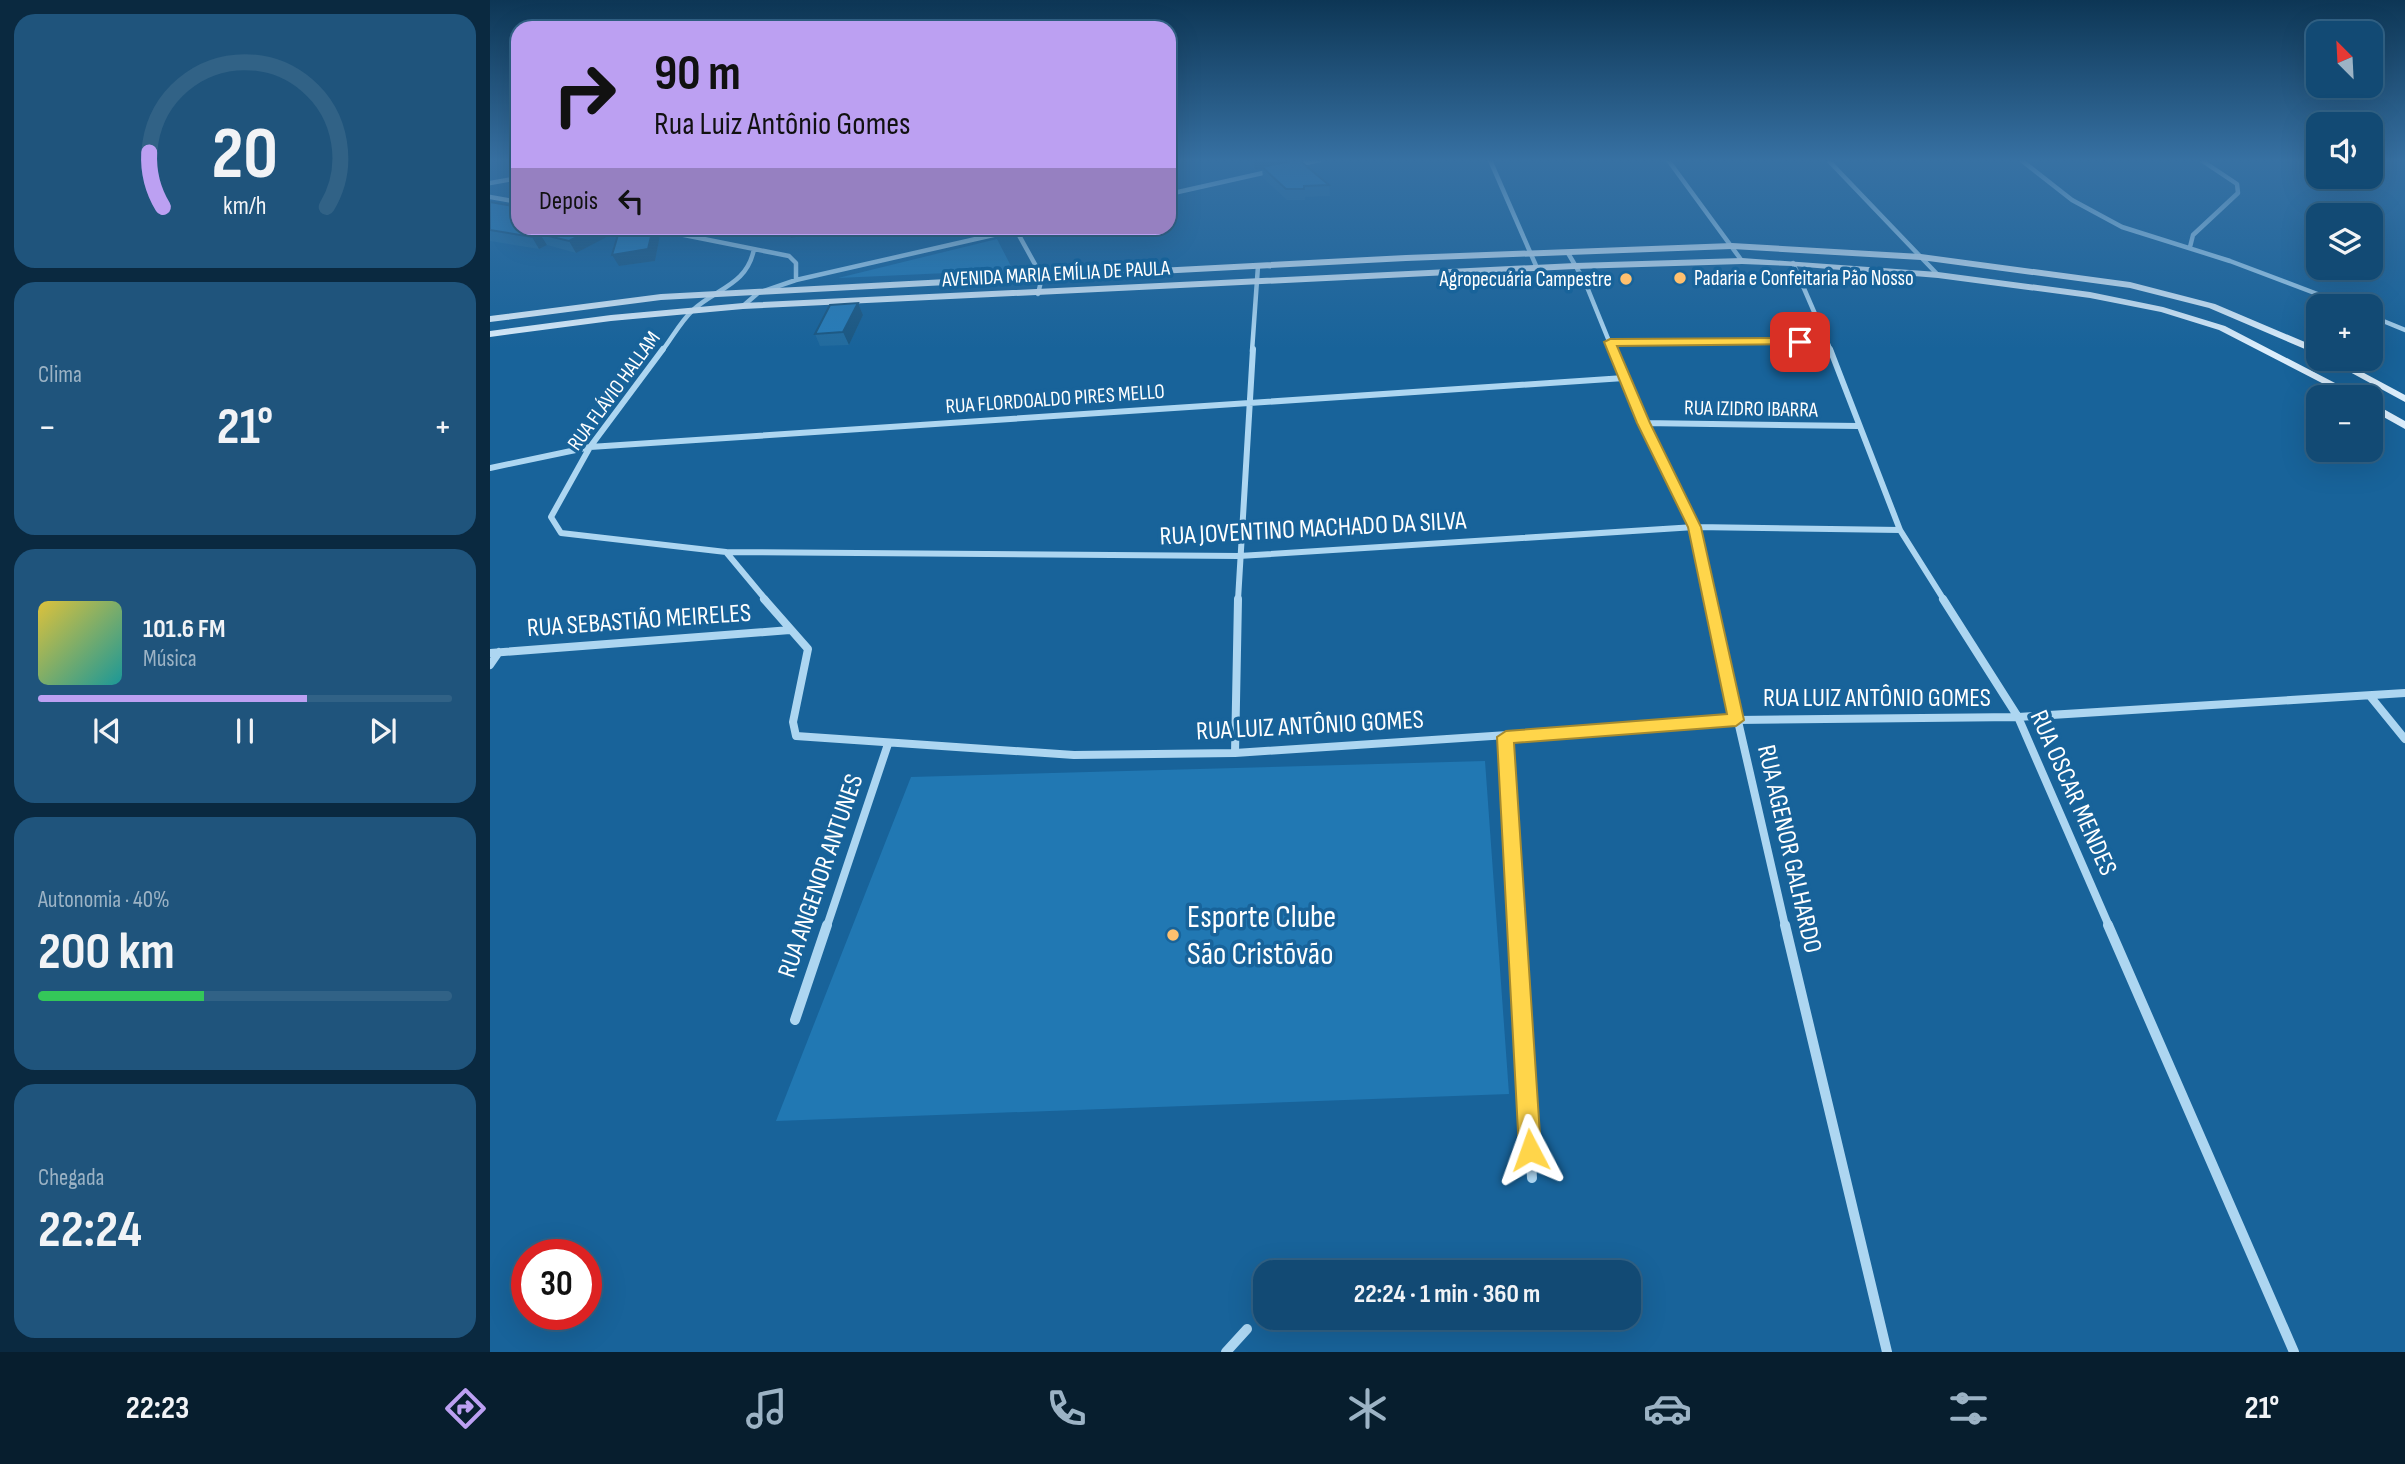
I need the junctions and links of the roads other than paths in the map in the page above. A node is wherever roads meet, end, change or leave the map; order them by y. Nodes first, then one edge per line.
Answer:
1 (1518, 223) edge
2 (1715, 223) edge
3 (1888, 223) edge
4 (2116, 223) edge
5 (2206, 223) edge
6 (684, 235) edge
7 (986, 235) edge
8 (1019, 235) edge
9 (1732, 246) junction
10 (2189, 247) junction
11 (754, 249) junction
12 (1531, 253) junction
13 (1568, 253) junction
14 (1921, 257) junction
15 (1742, 261) junction
16 (1793, 263) junction
17 (1258, 266) junction
18 (1575, 266) junction
19 (1536, 268) junction
20 (1938, 275) junction
21 (1042, 277) junction
22 (796, 280) junction
23 (1257, 284) junction
24 (758, 293) junction
25 (716, 294) junction
26 (1038, 294) junction
27 (2316, 294) edge
28 (743, 306) junction
29 (692, 311) junction
30 (490, 320) edge
31 (2383, 321) edge
32 (2405, 330) edge
33 (493, 332) edge
34 (1610, 342) junction
35 (1827, 342) junction
36 (2306, 346) edge
37 (2354, 371) edge
38 (1623, 377) junction
39 (2334, 385) edge
40 (2405, 399) edge
41 (1250, 401) junction
42 (2383, 412) edge
43 (1643, 423) junction
44 (1858, 426) junction
45 (2405, 426) edge
46 (590, 447) junction
47 (490, 468) edge
48 (551, 517) joint
49 (1695, 527) junction
50 (1900, 530) junction
51 (726, 552) junction
52 (1239, 556) junction
53 (790, 630) junction
54 (499, 652) junction
55 (490, 653) edge
56 (490, 665) edge
57 (2405, 692) edge
58 (2370, 696) junction
59 (2018, 718) junction
60 (1736, 720) junction
61 (1506, 737) junction
62 (2405, 738) edge
63 (888, 744) junction
64 (1235, 753) junction
65 (794, 1020) dead end
66 (1532, 1178) dead end
67 (1247, 1329) dead end
68 (1226, 1352) edge
69 (1887, 1352) edge
70 (2294, 1352) edge

1 - 12 street
2 - 9 street
3 - 14 street
4 - 10 street
5 - 10 street
6 - 11 street
7 - 22 street
8 - 21 street
9 - 13 main road, AVENIDA MARIA EMÍLIA DE PAULA
9 - 14 main road, AVENIDA MARIA EMÍLIA DE PAULA
9 - 15 street
10 - 27 street
11 - 22 street
11 - 25 street, RUA FLÁVIO HALLAM
12 - 13 main road, AVENIDA MARIA EMÍLIA DE PAULA
12 - 17 main road, AVENIDA MARIA EMÍLIA DE PAULA
12 - 19 street
13 - 18 street, RUA AGENOR GALHARDO
14 - 20 street
14 - 36 main road, AVENIDA MARIA EMÍLIA DE PAULA
15 - 16 main road, AVENIDA MARIA EMÍLIA DE PAULA
15 - 18 main road, AVENIDA MARIA EMÍLIA DE PAULA
16 - 20 main road, AVENIDA MARIA EMÍLIA DE PAULA
16 - 35 street, RUA OSCAR MENDES
17 - 21 main road, AVENIDA MARIA EMÍLIA DE PAULA
17 - 23 street
18 - 19 main road, AVENIDA MARIA EMÍLIA DE PAULA
18 - 34 street, RUA AGENOR GALHARDO
19 - 23 main road, AVENIDA MARIA EMÍLIA DE PAULA
20 - 39 main road, AVENIDA MARIA EMÍLIA DE PAULA
21 - 24 main road, AVENIDA MARIA EMÍLIA DE PAULA
21 - 26 street
22 - 24 street
23 - 26 main road, AVENIDA MARIA EMÍLIA DE PAULA
23 - 41 street
24 - 25 main road, AVENIDA MARIA EMÍLIA DE PAULA
24 - 28 street
25 - 29 street, RUA FLÁVIO HALLAM
25 - 30 main road, AVENIDA MARIA EMÍLIA DE PAULA
26 - 28 main road, AVENIDA MARIA EMÍLIA DE PAULA
28 - 29 main road, AVENIDA MARIA EMÍLIA DE PAULA
29 - 33 main road, AVENIDA MARIA EMÍLIA DE PAULA
29 - 46 street, RUA FLÁVIO HALLAM
31 - 32 street
34 - 35 street
34 - 38 street, RUA AGENOR GALHARDO
35 - 44 street, RUA OSCAR MENDES
37 - 40 main road
38 - 41 street, RUA FLORDOALDO PIRES MELLO
38 - 43 street, RUA AGENOR GALHARDO
41 - 46 street, RUA FLORDOALDO PIRES MELLO
41 - 52 street
42 - 45 main road
43 - 44 street, RUA IZIDRO IBARRA
43 - 49 street, RUA AGENOR GALHARDO
44 - 50 street, RUA OSCAR MENDES
46 - 47 street, RUA FLORDOALDO PIRES MELLO
46 - 48 street, RUA FLÁVIO HALLAM
48 - 51 street, RUA JOVENTINO MACHADO DA SILVA
49 - 50 street, RUA JOVENTINO MACHADO DA SILVA
49 - 52 street, RUA JOVENTINO MACHADO DA SILVA
49 - 60 street, RUA AGENOR GALHARDO
50 - 59 street, RUA OSCAR MENDES
51 - 52 street, RUA JOVENTINO MACHADO DA SILVA
51 - 53 street
52 - 64 street
53 - 54 street, RUA SEBASTIÃO MEIRELES
53 - 63 street, RUA LUIZ ANTÔNIO GOMES
54 - 55 street, RUA SEBASTIÃO MEIRELES
54 - 56 street
57 - 58 street, RUA LUIZ ANTÔNIO GOMES
58 - 59 street, RUA LUIZ ANTÔNIO GOMES
58 - 62 street
59 - 60 street, RUA LUIZ ANTÔNIO GOMES
59 - 70 street, RUA OSCAR MENDES
60 - 61 street, RUA LUIZ ANTÔNIO GOMES
60 - 69 street, RUA AGENOR GALHARDO
61 - 64 street, RUA LUIZ ANTÔNIO GOMES
61 - 66 street
63 - 64 street, RUA LUIZ ANTÔNIO GOMES
63 - 65 street, RUA ANGENOR ANTUNES
67 - 68 street

